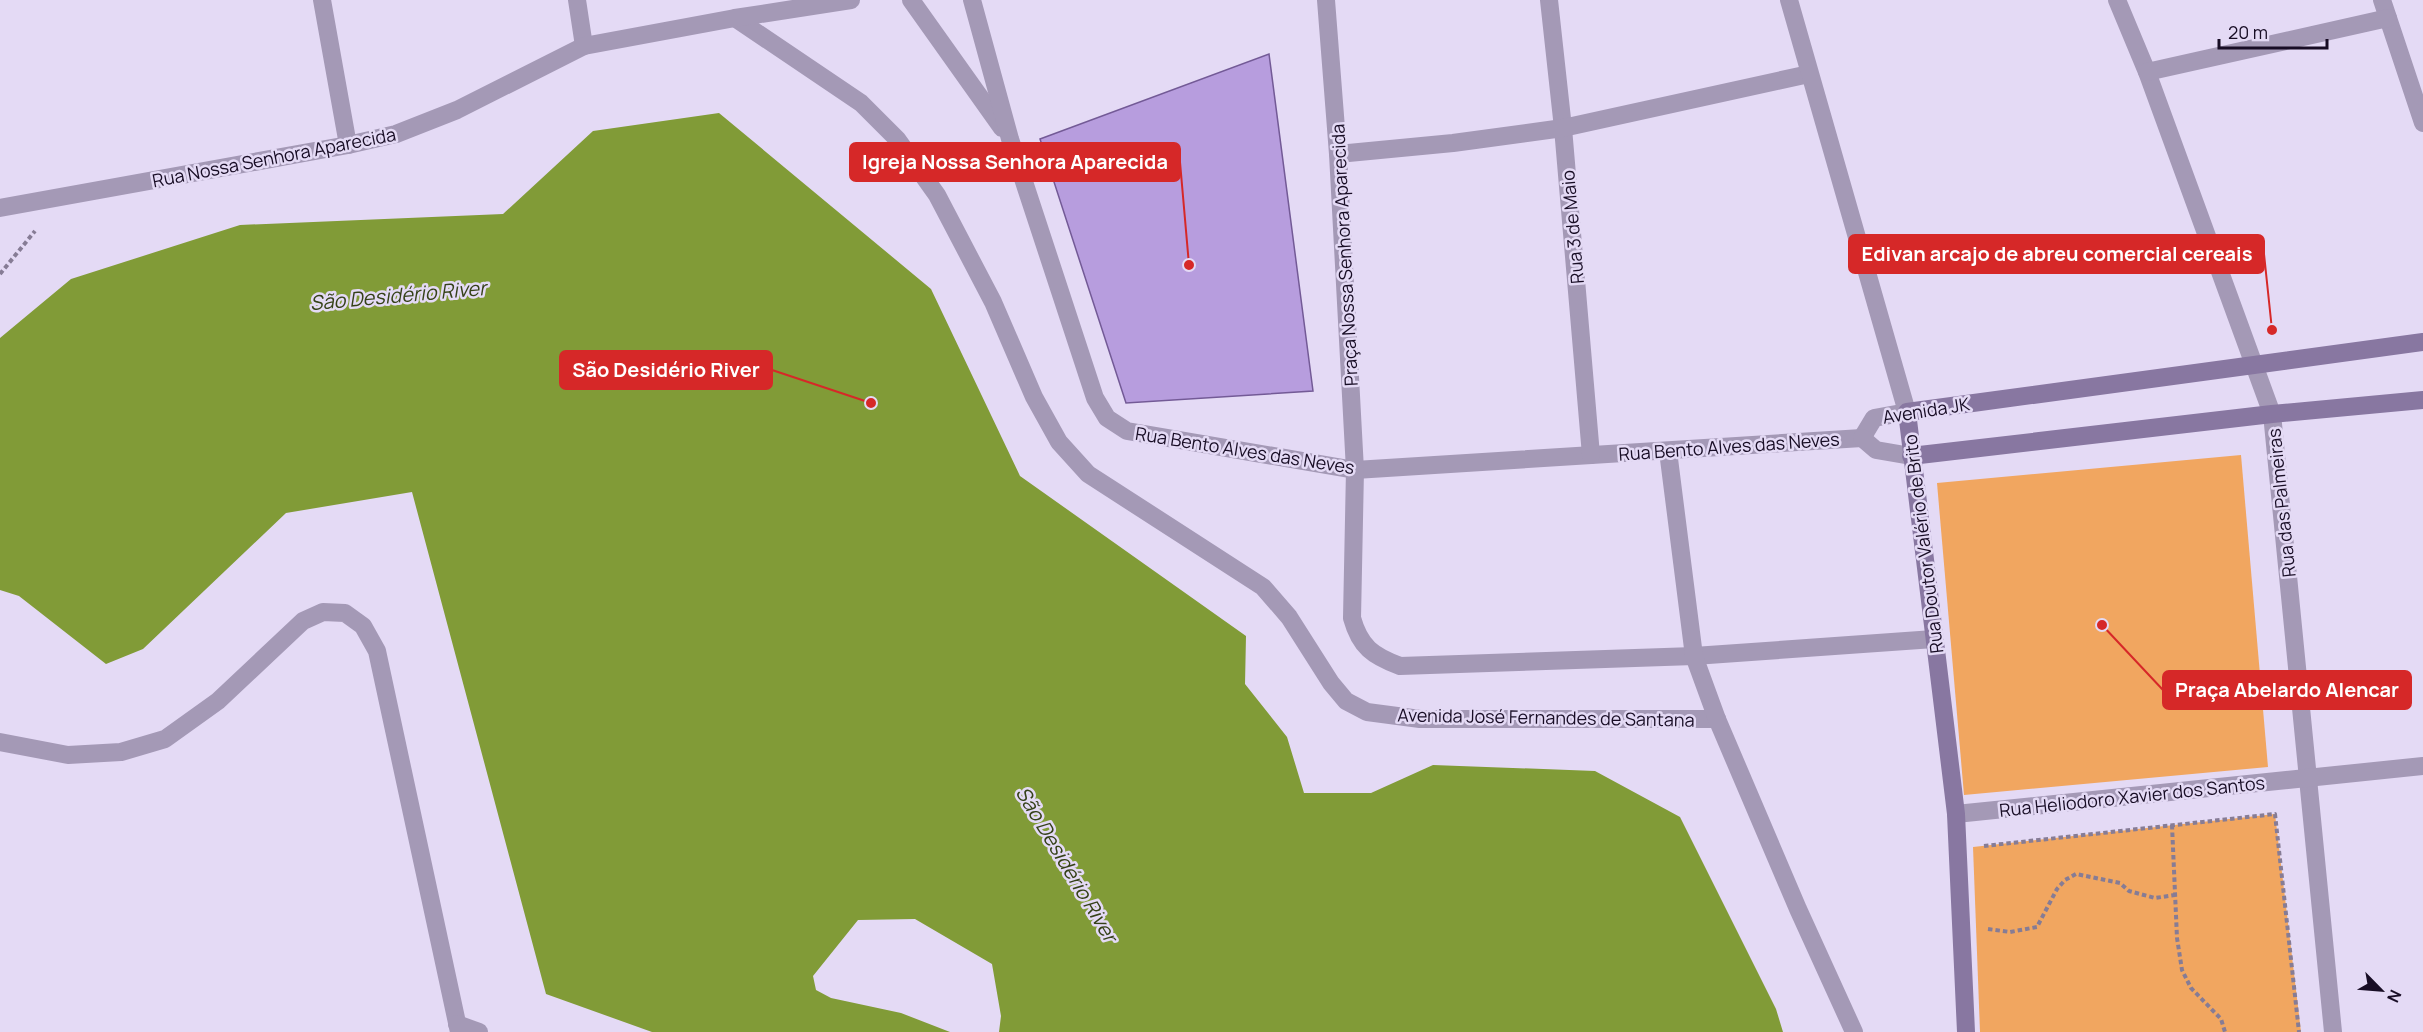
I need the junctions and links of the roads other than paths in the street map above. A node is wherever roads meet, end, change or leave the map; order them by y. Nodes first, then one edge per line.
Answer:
1 (321, 0) edge
2 (577, 0) edge
3 (851, 0) edge
4 (911, 0) edge
5 (972, 0) edge
6 (1316, 0) edge
7 (1326, 0) edge
8 (1549, 0) edge
9 (1789, 0) edge
10 (2117, 0) edge
11 (2382, 0) edge
12 (735, 18) junction
13 (2388, 18) junction
14 (1330, 39) junction
15 (584, 46) junction
16 (2147, 72) junction
17 (1809, 74) junction
18 (2423, 123) edge
19 (1563, 128) junction
20 (1011, 139) junction
21 (348, 145) junction
22 (1338, 154) junction
23 (0, 208) edge
24 (2423, 342) edge
25 (2254, 365) junction
26 (2423, 400) edge
27 (1907, 412) junction
28 (2272, 414) junction
29 (1862, 438) junction
30 (1668, 451) junction
31 (1591, 455) junction
32 (1911, 456) junction
33 (1355, 470) junction
34 (1934, 639) junction
35 (1694, 656) junction
36 (1717, 719) junction
37 (0, 742) edge
38 (2423, 766) edge
39 (2309, 778) junction
40 (1956, 814) junction
41 (458, 1028) edge
42 (479, 1032) edge
43 (1854, 1032) edge
44 (1966, 1032) edge
45 (2333, 1032) edge

1 - 21 street
2 - 15 street
3 - 12 street, Rua Nossa Senhora Aparecida
4 - 20 street
5 - 20 street, Rua Bento Alves das Neves
6 - 14 street, Praça Nossa Senhora Aparecida
7 - 14 street, Praça Nossa Senhora Aparecida
8 - 19 street, Rua 3 de Maio
9 - 17 street, Rua Doutor Valério de Brito
10 - 16 street, Rua das Palmeiras
11 - 13 street
12 - 15 street, Rua Nossa Senhora Aparecida
12 - 36 street, Avenida José Fernandes de Santana
13 - 16 street
13 - 18 street
14 - 22 street, Praça Nossa Senhora Aparecida
15 - 21 street, Rua Nossa Senhora Aparecida
16 - 25 street, Rua das Palmeiras
17 - 19 street
17 - 27 street, Rua Doutor Valério de Brito
19 - 22 street
19 - 31 street, Rua 3 de Maio
20 - 33 street, Rua Bento Alves das Neves
21 - 23 street, Rua Nossa Senhora Aparecida
22 - 33 street, Praça Nossa Senhora Aparecida
24 - 25 main road, Avenida JK
25 - 27 main road, Avenida JK
25 - 28 street, Rua das Palmeiras
26 - 28 main road, Avenida JK
27 - 29 street, Avenida JK
27 - 32 main road, Rua Doutor Valério de Brito
28 - 32 main road, Avenida JK
28 - 39 street, Rua das Palmeiras
29 - 30 street, Rua Bento Alves das Neves
29 - 32 street, Avenida JK
30 - 31 street, Rua Bento Alves das Neves
30 - 35 street
31 - 33 street, Rua Bento Alves das Neves
32 - 34 main road, Rua Doutor Valério de Brito
33 - 35 street, Praça Nossa Senhora Aparecida
34 - 35 street
34 - 40 main road, Rua Doutor Valério de Brito
35 - 36 street
36 - 43 street
37 - 41 street
38 - 39 street, Rua Heliodoro Xavier dos Santos
39 - 40 street, Rua Heliodoro Xavier dos Santos
39 - 45 street, Rua das Palmeiras
40 - 44 main road, Rua Doutor Valério de Brito
41 - 42 street

